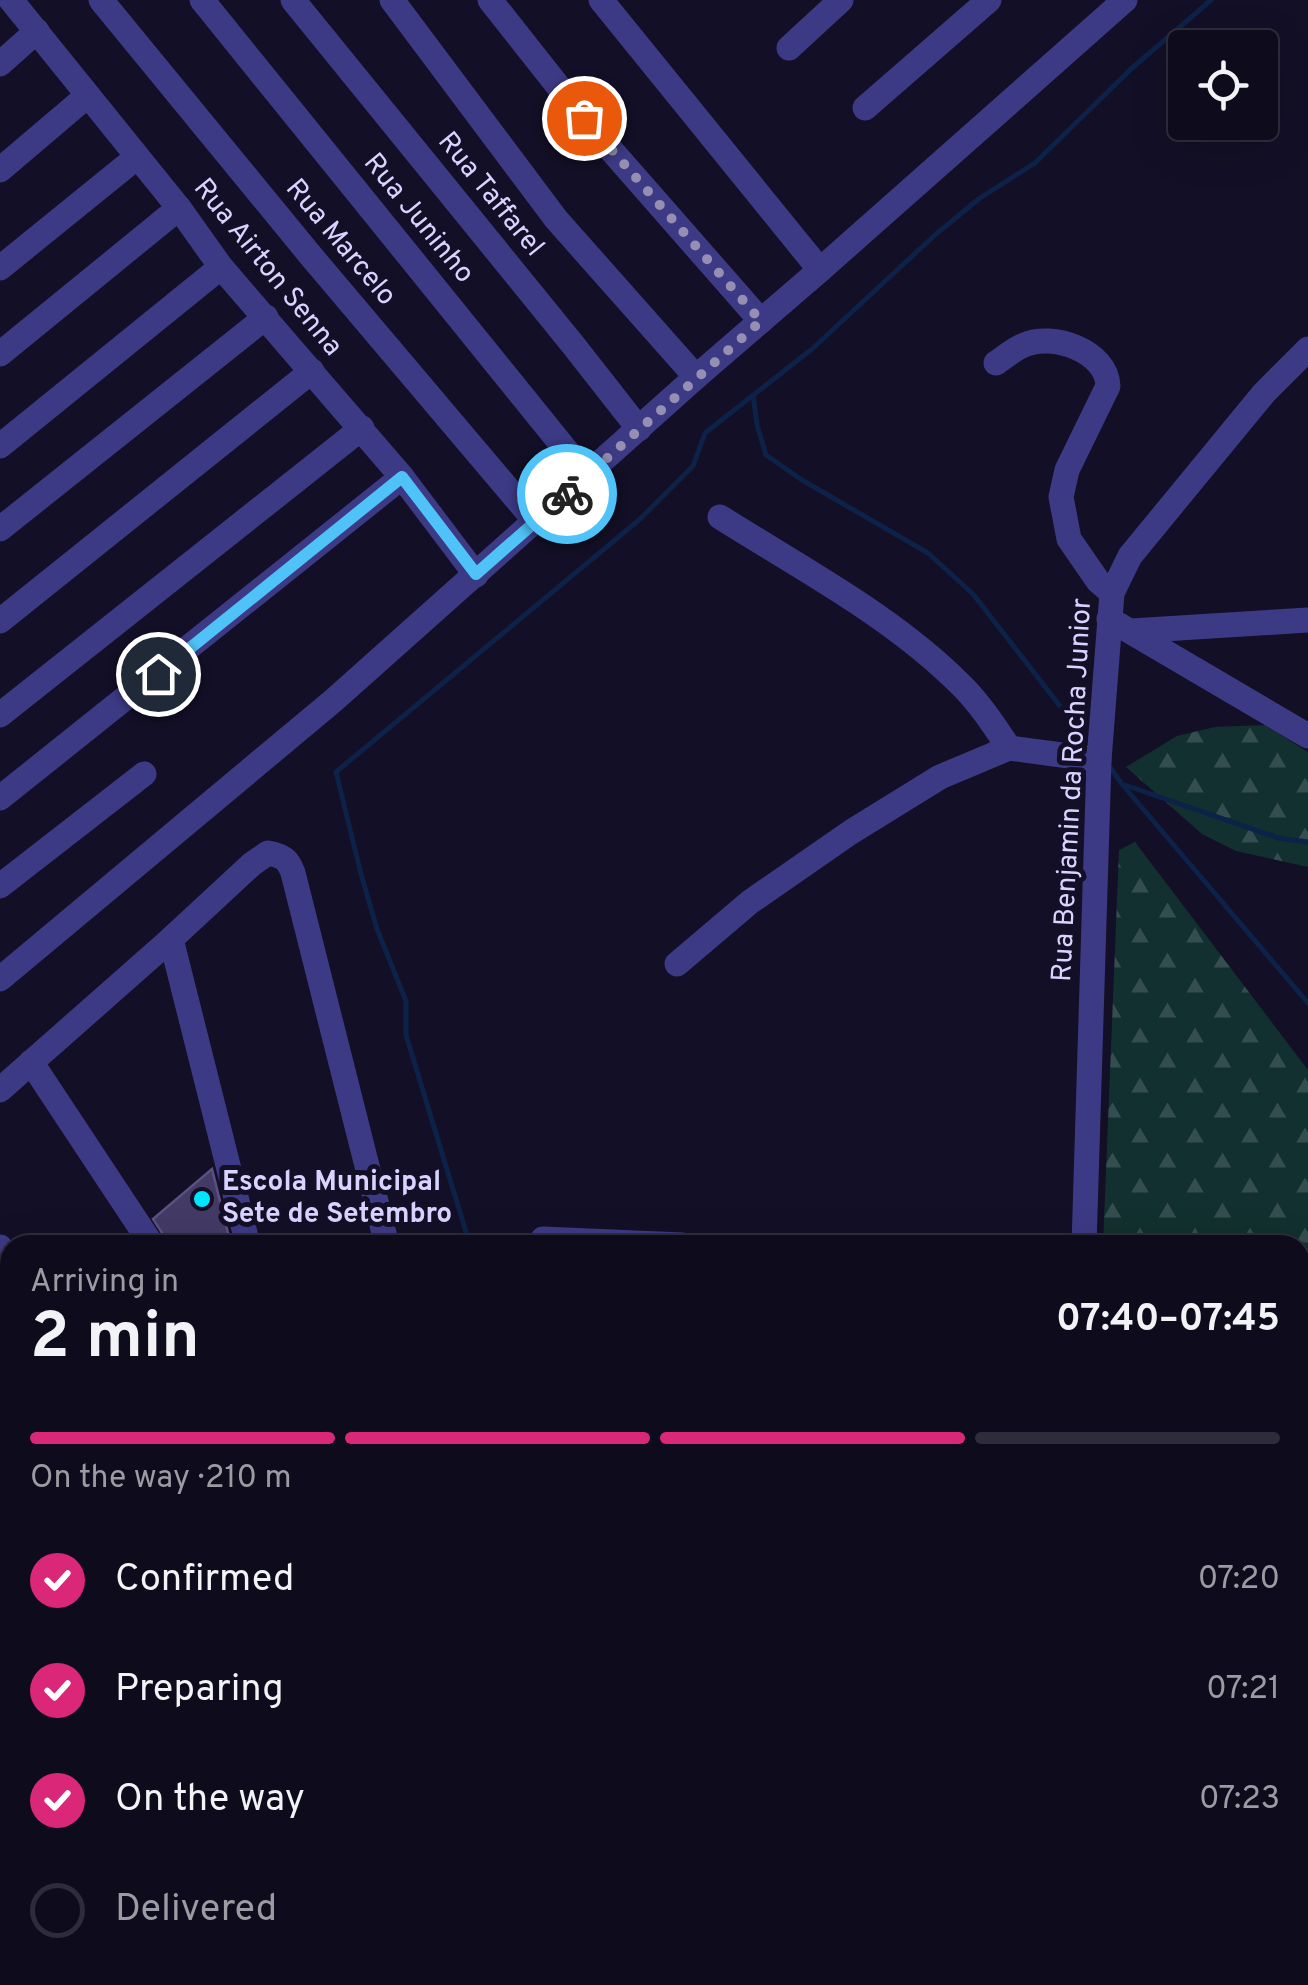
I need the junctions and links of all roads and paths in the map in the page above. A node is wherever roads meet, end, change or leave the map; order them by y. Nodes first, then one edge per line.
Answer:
1 (11, 0) edge
2 (101, 0) edge
3 (202, 0) edge
4 (293, 0) edge
5 (392, 0) edge
6 (490, 0) edge
7 (601, 0) edge
8 (842, 0) edge
9 (988, 0) edge
10 (1125, 0) edge
11 (37, 31) junction
12 (789, 48) dead end
13 (0, 64) edge
14 (87, 96) junction
15 (865, 108) dead end
16 (137, 157) junction
17 (0, 170) edge
18 (178, 208) junction
19 (222, 267) junction
20 (0, 268) edge
21 (820, 270) junction
22 (266, 316) junction
23 (761, 321) junction
24 (1308, 349) edge
25 (0, 354) edge
26 (996, 363) dead end
27 (312, 371) junction
28 (696, 377) junction
29 (362, 428) junction
30 (639, 429) junction
31 (0, 446) edge
32 (587, 476) junction
33 (402, 477) junction
34 (720, 517) dead end
35 (536, 522) junction
36 (0, 529) edge
37 (476, 574) junction
38 (1118, 614) junction
39 (1308, 620) edge
40 (0, 622) edge
41 (0, 715) edge
42 (1308, 736) edge
43 (1010, 748) junction
44 (1099, 760) junction
45 (144, 774) dead end
46 (0, 798) edge
47 (0, 886) edge
48 (171, 939) junction
49 (677, 964) dead end
50 (0, 979) edge
51 (31, 1062) junction
52 (0, 1090) edge
53 (145, 1235) edge
54 (245, 1235) edge
55 (385, 1235) edge
56 (1084, 1235) edge

1 - 11 street, Rua Airton Senna
2 - 35 street, Rua Marcelo
3 - 32 street, Rua Juninho
4 - 30 street, Rua Taffarel
5 - 28 street
6 - 23 street
7 - 21 street
8 - 12 street
9 - 15 street
10 - 21 street
11 - 13 street
11 - 14 street, Rua Airton Senna
14 - 16 street, Rua Airton Senna
14 - 17 street
16 - 18 street, Rua Airton Senna
16 - 20 street
18 - 19 street, Rua Airton Senna
18 - 25 street
19 - 22 street, Rua Airton Senna
19 - 31 street
21 - 23 street
22 - 27 street, Rua Airton Senna
22 - 36 street
23 - 28 street
24 - 38 street, Rua Benjamin da Rocha Junior
26 - 38 street
27 - 29 street, Rua Airton Senna
27 - 40 street
28 - 30 street
29 - 33 street, Rua Airton Senna
29 - 41 street
30 - 32 street
32 - 35 street
33 - 37 street, Rua Airton Senna
33 - 46 street
34 - 43 street
35 - 37 street
37 - 50 street
38 - 39 street
38 - 42 street
38 - 44 street, Rua Benjamin da Rocha Junior
43 - 44 street
43 - 49 street
44 - 56 street, Rua Benjamin da Rocha Junior
45 - 47 street
48 - 51 street
48 - 54 street
48 - 55 street
51 - 52 street
51 - 53 street

